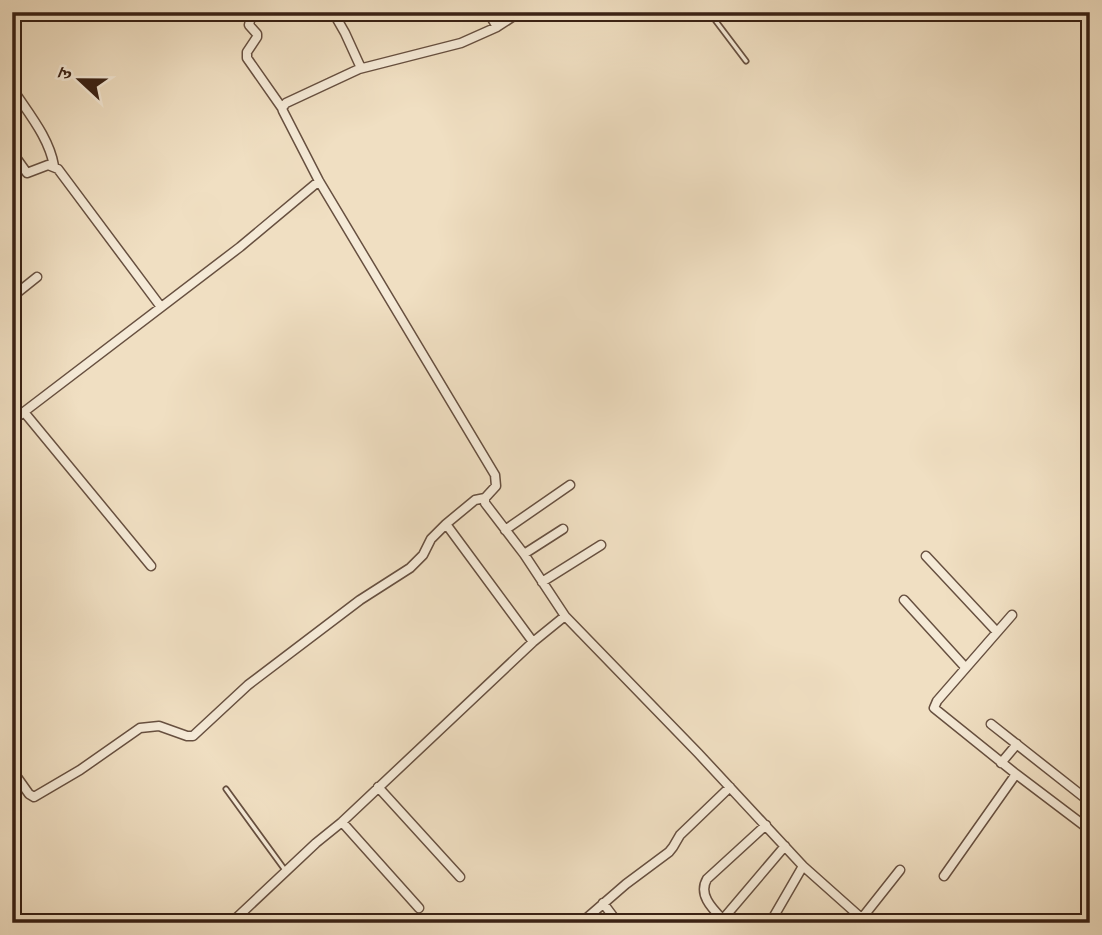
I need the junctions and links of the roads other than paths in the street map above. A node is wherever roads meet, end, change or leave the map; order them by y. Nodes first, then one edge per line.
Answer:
1 (252, 12) edge
2 (333, 12) edge
3 (488, 12) edge
4 (520, 12) edge
5 (709, 12) edge
6 (497, 27) junction
7 (746, 61) dead end
8 (361, 68) junction
9 (12, 88) edge
10 (282, 108) junction
11 (12, 152) edge
12 (54, 166) junction
13 (319, 181) junction
14 (37, 277) dead end
15 (12, 297) edge
16 (161, 307) junction
17 (24, 412) junction
18 (12, 421) edge
19 (570, 485) dead end
20 (485, 498) junction
21 (446, 524) junction
22 (563, 528) dead end
23 (505, 530) junction
24 (601, 545) dead end
25 (524, 554) junction
26 (926, 556) dead end
27 (150, 566) dead end
28 (542, 582) junction
29 (904, 600) dead end
30 (1012, 615) dead end
31 (565, 616) junction
32 (996, 632) junction
33 (533, 642) junction
34 (965, 667) junction
35 (991, 724) dead end
36 (1017, 744) junction
37 (1002, 763) junction
38 (12, 770) edge
39 (1016, 774) junction
40 (378, 787) junction
41 (730, 787) junction
42 (226, 789) dead end
43 (1090, 802) edge
44 (342, 822) junction
45 (766, 825) junction
46 (1090, 830) edge
47 (785, 846) junction
48 (803, 866) junction
49 (900, 870) dead end
50 (286, 872) junction
51 (944, 876) dead end
52 (460, 877) dead end
53 (12, 896) edge
54 (603, 903) junction
55 (419, 908) dead end
56 (12, 912) edge
57 (864, 920) edge
58 (724, 921) edge
59 (231, 923) edge
60 (580, 923) edge
61 (618, 923) edge
62 (770, 923) edge

1 - 10 street
2 - 8 street
3 - 6 street
4 - 6 street
5 - 7 lane
6 - 8 street
8 - 10 street
9 - 12 street
10 - 13 street
11 - 12 street
12 - 16 street
13 - 16 street
13 - 20 street
14 - 15 street
16 - 17 street
17 - 18 street
17 - 27 street
19 - 23 street
20 - 21 street
20 - 23 street
21 - 33 street
21 - 38 street
22 - 25 street
23 - 25 street
24 - 28 street
25 - 28 street
26 - 32 street
28 - 31 street
29 - 34 street
30 - 32 street
31 - 33 street
31 - 41 street
32 - 34 street
33 - 40 street
34 - 37 street
35 - 36 street
36 - 37 street
36 - 43 street
37 - 39 street
39 - 46 street
39 - 51 street
40 - 44 street
40 - 52 street
41 - 45 street
41 - 54 street
42 - 50 lane
44 - 50 street
44 - 55 street
45 - 47 street
45 - 58 street
47 - 48 street
47 - 58 street
48 - 57 street
48 - 62 street
49 - 57 street
50 - 59 street
53 - 56 street
54 - 60 street
54 - 61 street

